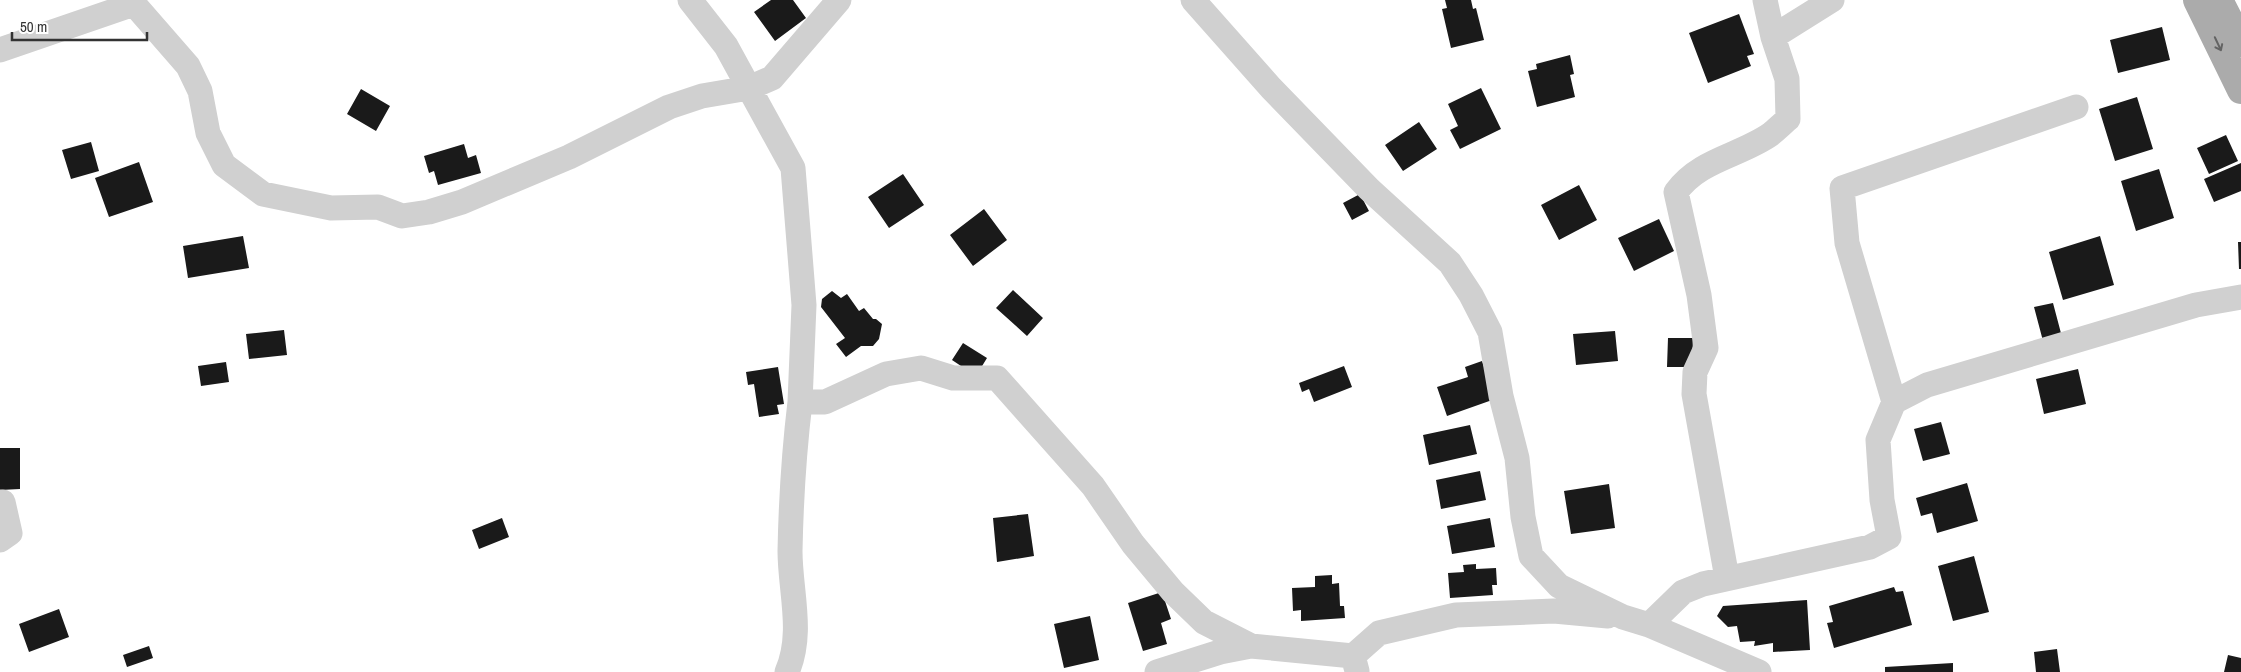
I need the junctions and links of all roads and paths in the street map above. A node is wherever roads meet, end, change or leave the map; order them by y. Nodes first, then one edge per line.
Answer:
1 (690, 0) edge
2 (839, 0) edge
3 (1194, 0) edge
4 (1765, 0) edge
5 (1832, 0) edge
6 (2197, 0) edge
7 (2220, 0) edge
8 (133, 2) edge
9 (1773, 36) junction
10 (2241, 43) edge
11 (0, 50) edge
12 (749, 88) junction
13 (2241, 90) edge
14 (2076, 107) dead end
15 (2241, 297) edge
16 (800, 402) junction
17 (1894, 402) junction
18 (0, 502) edge
19 (0, 540) edge
20 (1727, 578) junction
21 (1623, 617) junction
22 (1649, 625) junction
23 (1251, 646) junction
24 (1355, 664) edge
25 (787, 672) edge
26 (1157, 672) edge
27 (1759, 672) edge

1 - 12 street
2 - 12 street
3 - 21 street
4 - 9 street
5 - 9 street
6 -> 13 main road
7 - 10 main road
8 - 11 street
8 - 12 street
9 - 20 street
12 - 16 street
14 - 17 street
15 - 17 street
16 - 23 street
16 - 25 street
17 - 20 street
18 - 19 street
20 - 22 street
21 - 22 street
21 - 24 street
22 - 27 street
23 - 24 street
23 - 26 street

